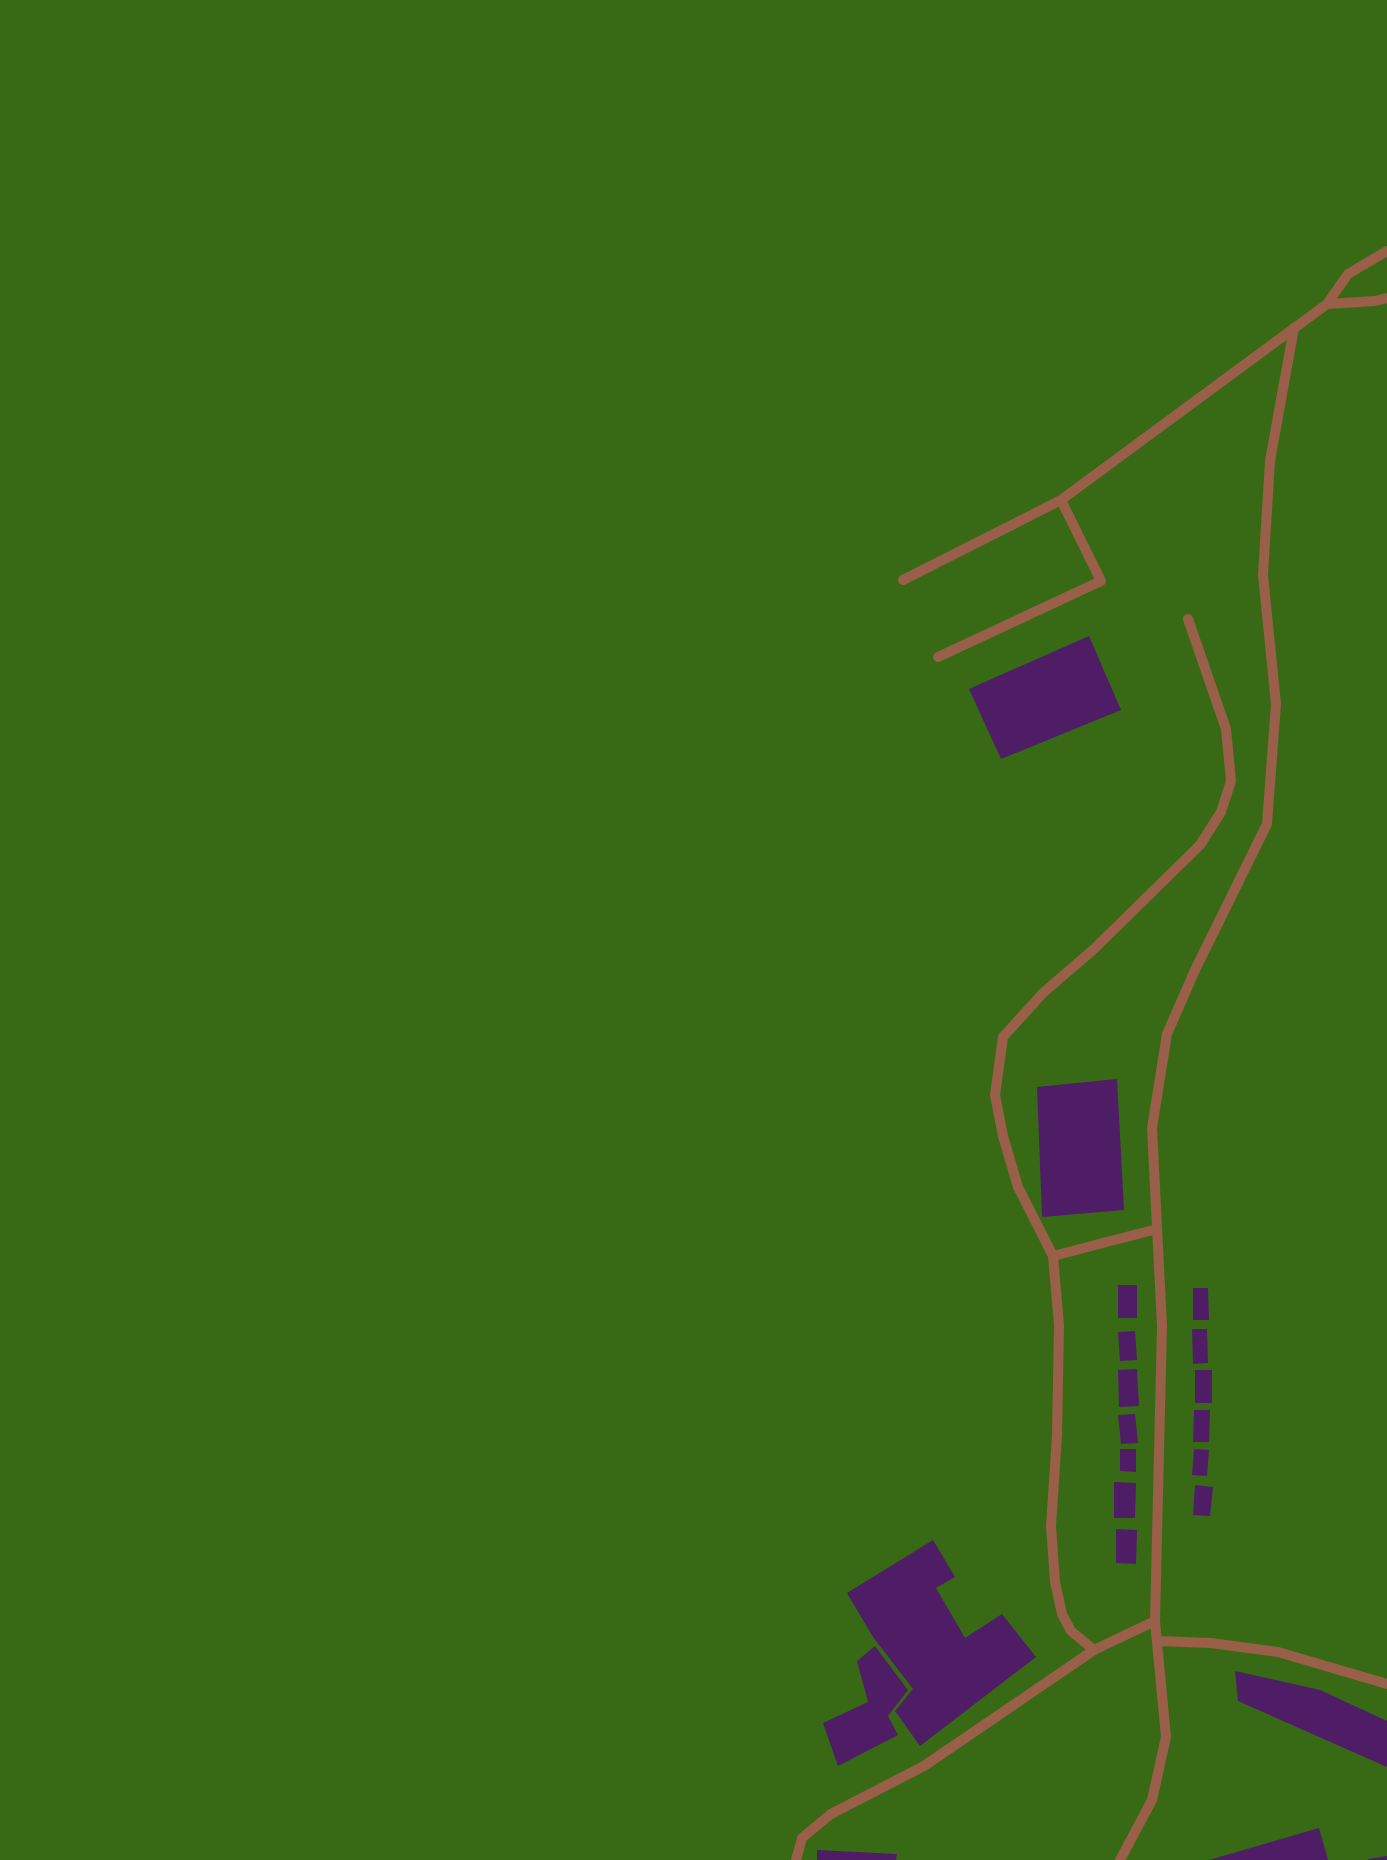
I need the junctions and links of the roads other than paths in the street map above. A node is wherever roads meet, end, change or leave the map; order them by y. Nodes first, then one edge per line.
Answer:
1 (1387, 251) edge
2 (1387, 298) edge
3 (1327, 304) junction
4 (1294, 328) junction
5 (1061, 500) junction
6 (904, 580) dead end
7 (1188, 619) dead end
8 (938, 657) dead end
9 (1157, 1229) junction
10 (1053, 1256) junction
11 (1155, 1622) junction
12 (1157, 1641) junction
13 (1094, 1650) junction
14 (1387, 1684) edge
15 (796, 1860) edge
16 (1120, 1860) edge

1 - 3 lane
2 - 3 lane
3 - 4 lane
4 - 5 lane
4 - 9 lane
5 - 6 lane
5 - 8 lane
7 - 10 lane
9 - 10 lane
9 - 11 lane
10 - 13 lane
11 - 12 lane
11 - 13 lane
12 - 14 lane
12 - 16 lane
13 - 15 lane

